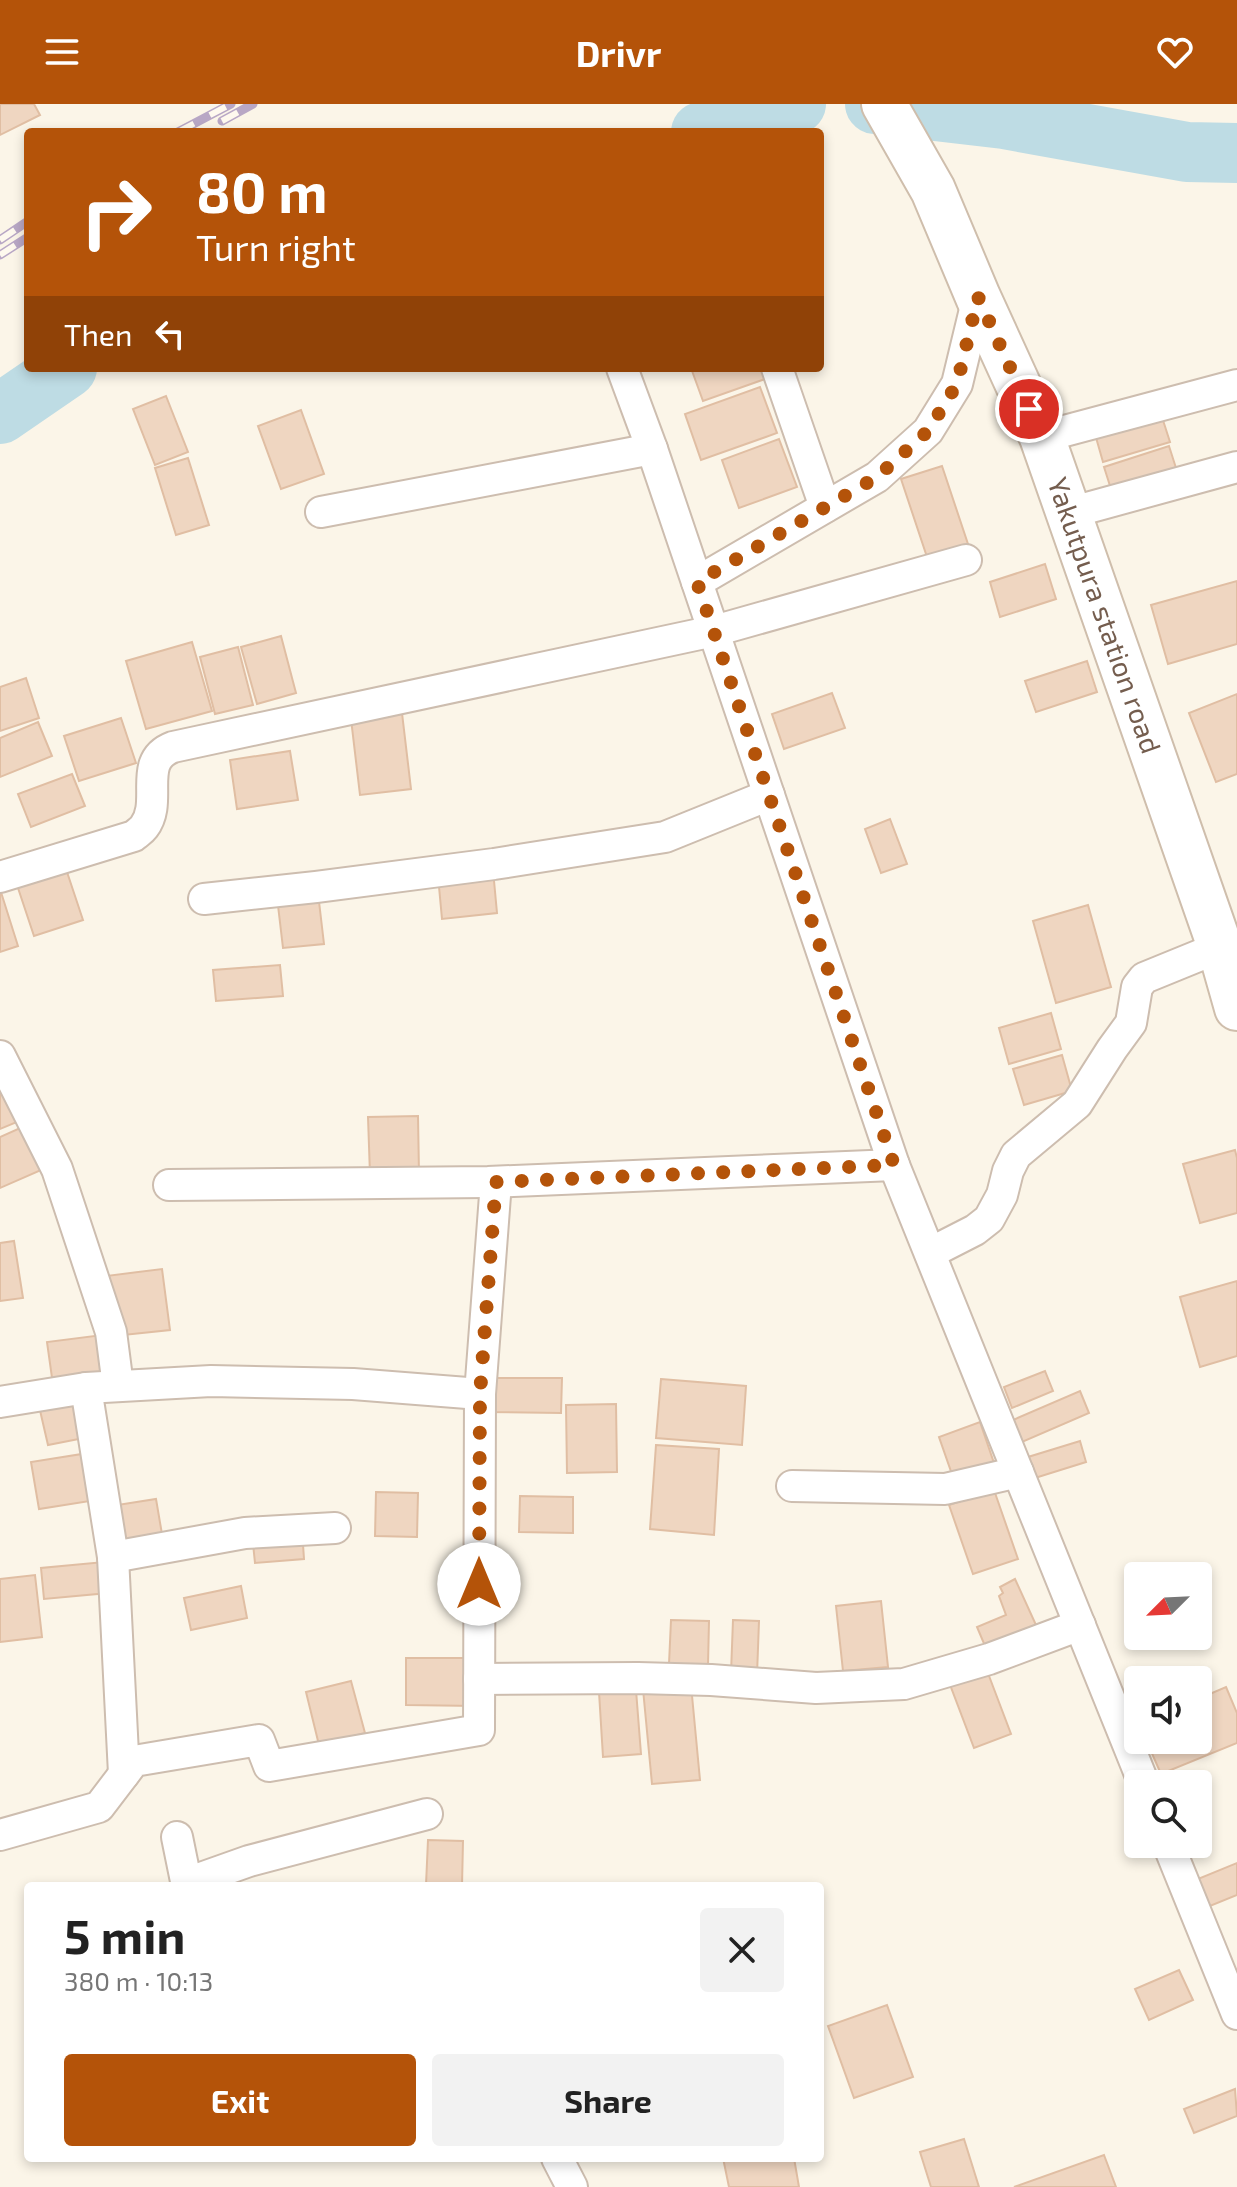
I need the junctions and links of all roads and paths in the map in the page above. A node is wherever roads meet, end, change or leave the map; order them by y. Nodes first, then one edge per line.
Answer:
1 (884, 104) edge
2 (978, 297) junction
3 (623, 372) edge
4 (778, 372) edge
5 (1237, 385) edge
6 (1042, 437) junction
7 (652, 449) junction
8 (1237, 467) edge
9 (825, 507) junction
10 (321, 512) dead end
11 (1069, 513) junction
12 (966, 560) dead end
13 (697, 582) junction
14 (714, 631) junction
15 (769, 795) junction
16 (0, 877) edge
17 (204, 899) dead end
18 (1225, 951) edge
19 (1237, 1008) edge
20 (0, 1056) edge
21 (894, 1165) junction
22 (496, 1182) junction
23 (169, 1185) dead end
24 (930, 1253) junction
25 (118, 1386) junction
26 (86, 1388) junction
27 (480, 1394) junction
28 (0, 1402) edge
29 (1018, 1472) junction
30 (792, 1486) dead end
31 (335, 1528) dead end
32 (113, 1557) junction
33 (1080, 1625) junction
34 (479, 1679) junction
35 (1138, 1770) edge
36 (124, 1774) junction
37 (427, 1814) dead end
38 (0, 1835) edge
39 (177, 1837) dead end
40 (1174, 1858) edge
41 (186, 1882) edge
42 (195, 1882) edge
43 (1237, 2014) edge
44 (559, 2162) edge
45 (572, 2187) edge

1 - 2 street, Yakutpura station road
2 - 6 street, Yakutpura station road
2 - 9 street
3 - 7 street
4 - 9 street
5 - 6 street
6 - 11 street, Yakutpura station road
7 - 10 street
7 - 13 street
8 - 11 street
9 - 13 street
11 - 18 street, Yakutpura station road
12 - 14 street
13 - 14 street
14 - 15 street
14 - 16 street
15 - 17 street
15 - 21 street
18 - 19 street, Yakutpura station road
18 - 24 street
20 - 25 street
21 - 22 street
21 - 24 street
22 - 23 street
22 - 27 street
24 - 29 street
25 - 26 street
25 - 27 street
26 - 28 street
26 - 32 street
27 - 34 street
29 - 30 street
29 - 33 street
31 - 32 street
32 - 36 street
33 - 34 street
33 - 35 street
34 - 36 street
36 - 38 street
37 - 42 street
39 - 41 street
40 - 43 street
44 - 45 street

